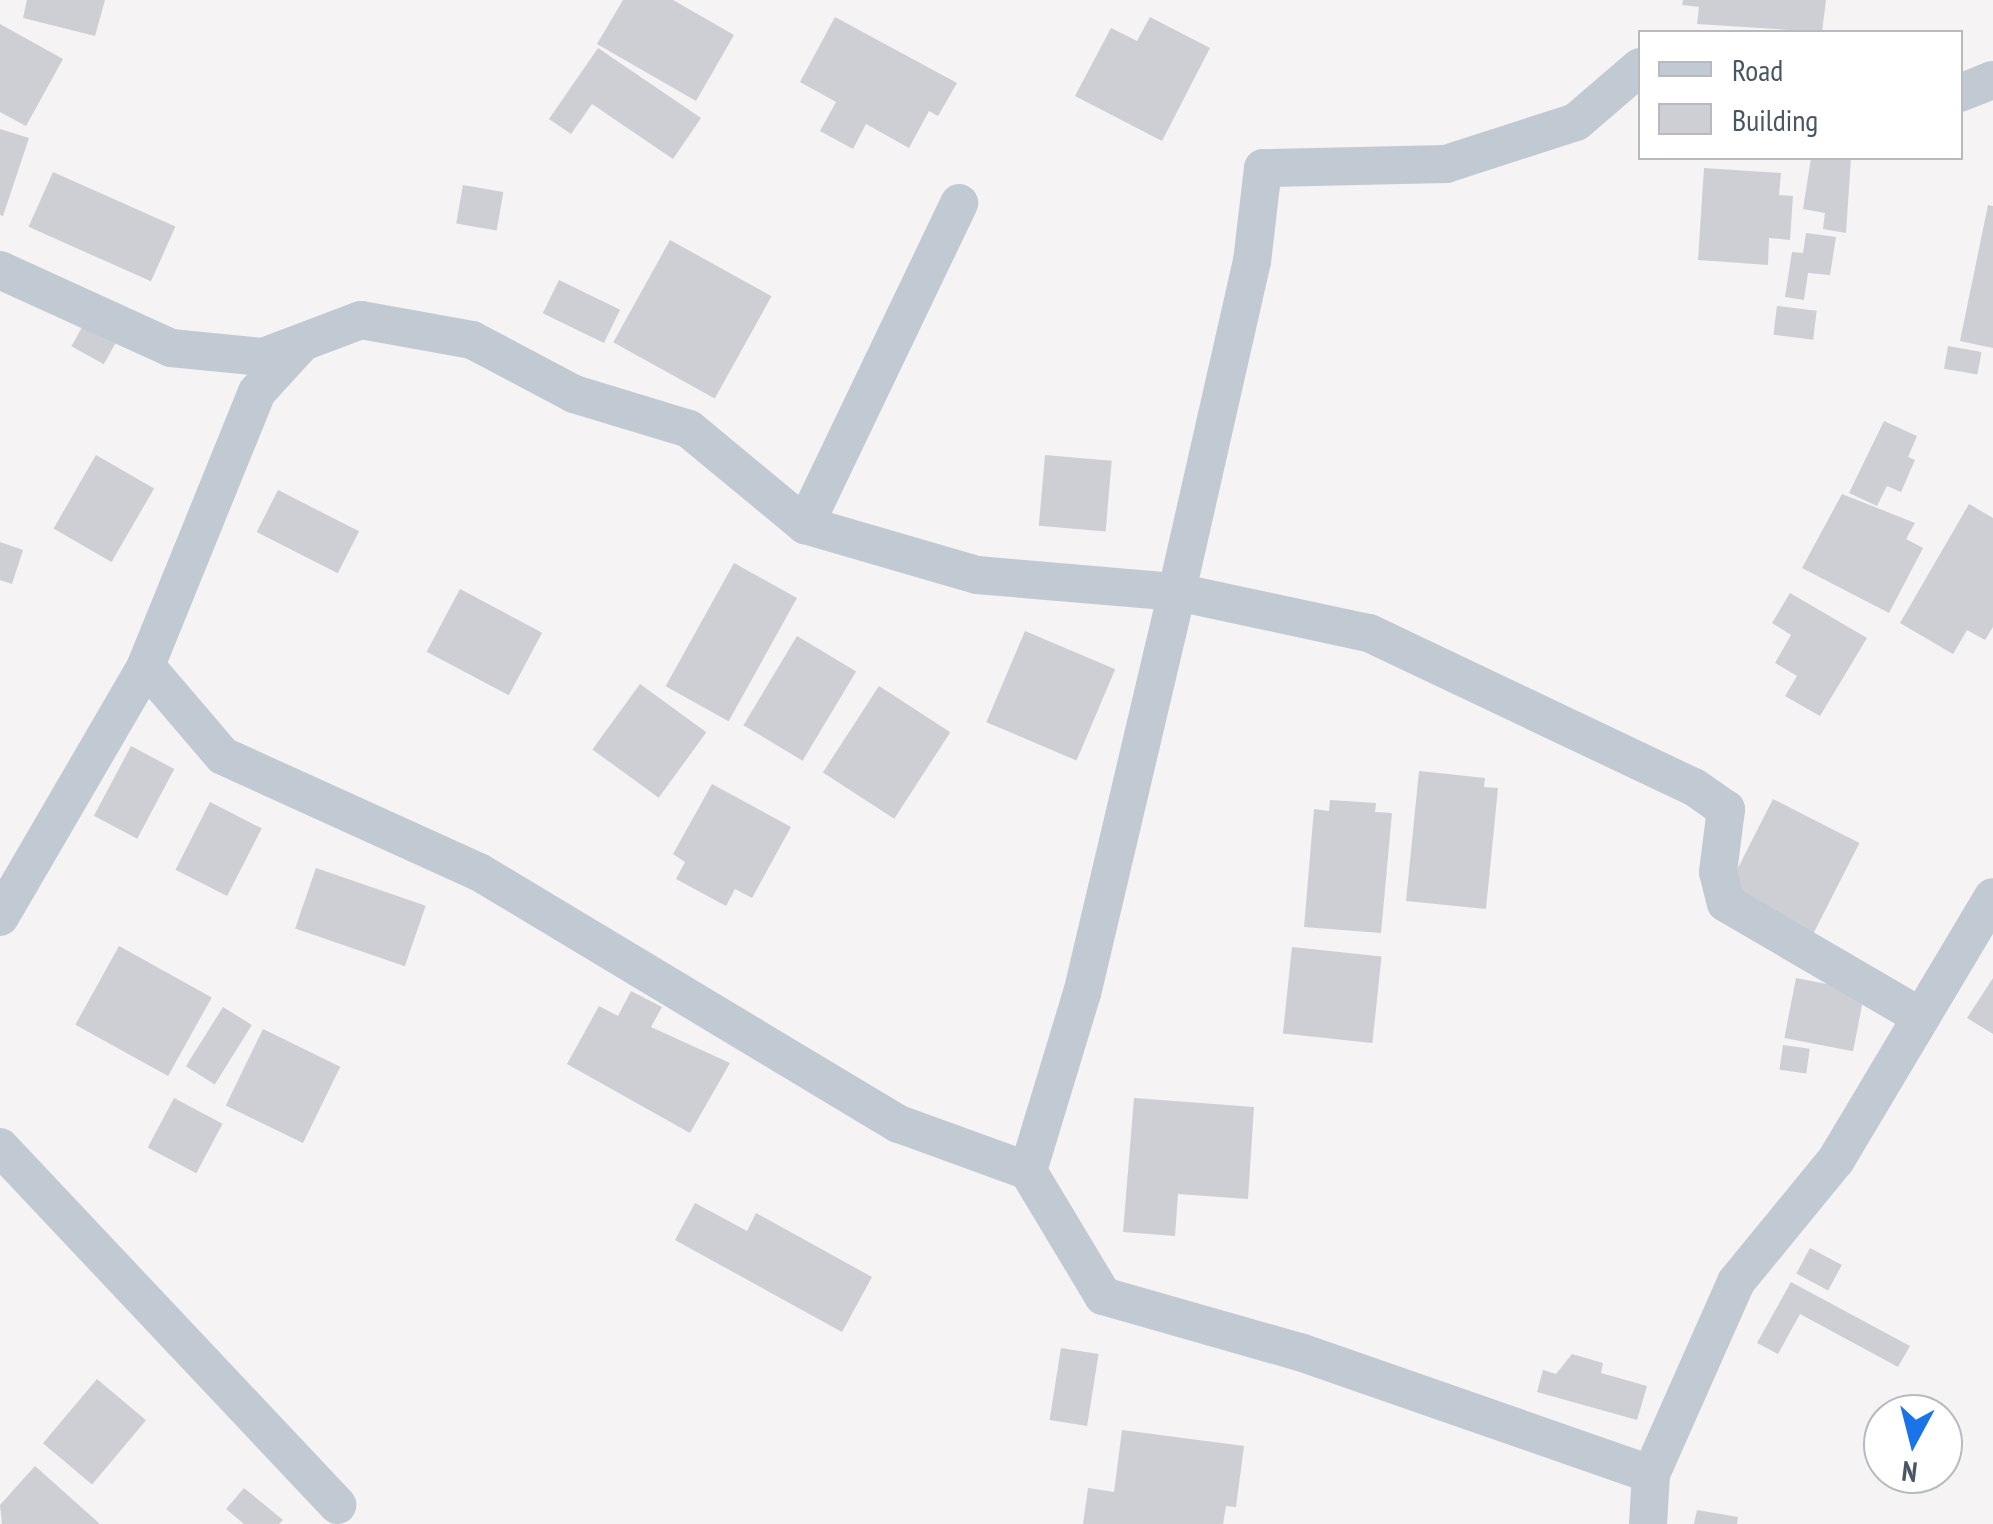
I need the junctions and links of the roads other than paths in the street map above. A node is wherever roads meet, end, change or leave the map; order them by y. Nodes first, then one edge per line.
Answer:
1 (1638, 69) edge
2 (1993, 80) edge
3 (1963, 91) edge
4 (959, 202) dead end
5 (0, 270) edge
6 (304, 342) junction
7 (805, 525) junction
8 (1177, 592) junction
9 (146, 666) junction
10 (0, 917) edge
11 (1988, 917) edge
12 (1921, 1017) junction
13 (0, 1147) edge
14 (1028, 1171) junction
15 (1651, 1474) junction
16 (337, 1504) dead end
17 (1648, 1524) edge

1 - 8 street
2 - 3 street
4 - 7 street
5 - 6 street
6 - 7 street
6 - 9 street
7 - 8 street
8 - 12 street
8 - 14 street
9 - 10 street
9 - 14 street
11 - 12 street
12 - 15 street
13 - 16 street
14 - 15 street
15 - 17 street

